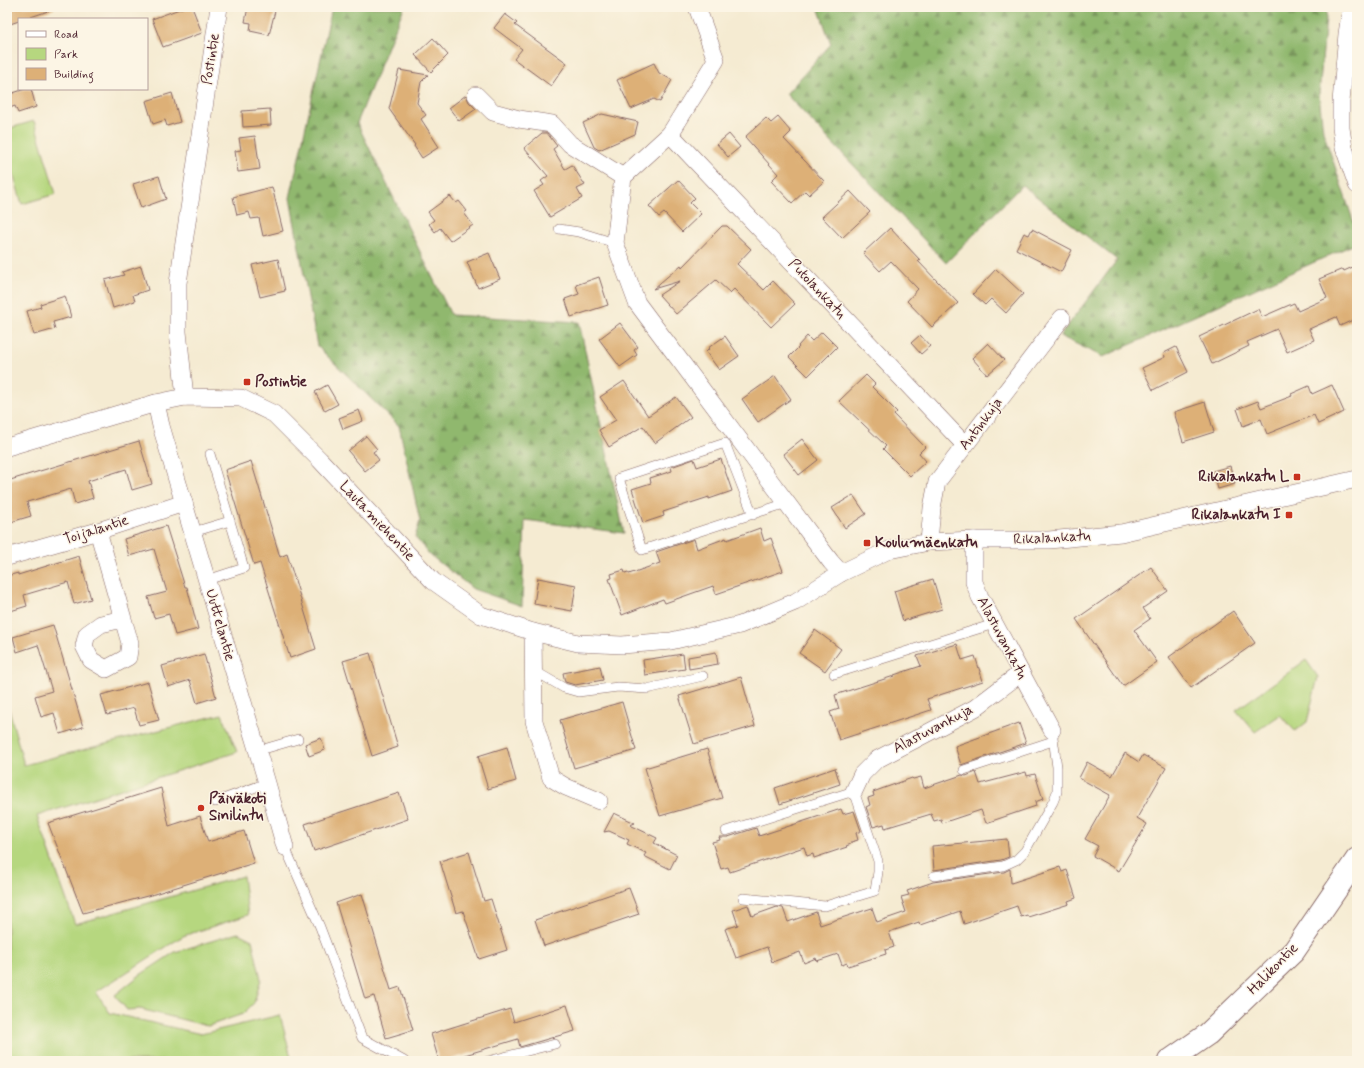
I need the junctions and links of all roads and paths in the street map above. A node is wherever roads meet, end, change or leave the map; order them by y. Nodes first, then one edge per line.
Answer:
1 (219, 7) edge
2 (697, 7) edge
3 (1351, 7) edge
4 (476, 95) dead end
5 (670, 134) junction
6 (623, 177) junction
7 (1357, 185) edge
8 (559, 229) dead end
9 (615, 243) junction
10 (1062, 318) dead end
11 (186, 397) junction
12 (156, 402) junction
13 (965, 445) junction
14 (7, 447) edge
15 (210, 454) dead end
16 (1357, 480) edge
17 (184, 502) junction
18 (787, 503) junction
19 (753, 514) junction
20 (230, 521) junction
21 (98, 531) junction
22 (193, 532) junction
23 (974, 540) junction
24 (930, 542) junction
25 (7, 557) edge
26 (841, 573) junction
27 (207, 580) junction
28 (758, 618) joint
29 (123, 619) dead end
30 (994, 624) junction
31 (533, 632) junction
32 (533, 670) junction
33 (1021, 673) junction
34 (834, 674) dead end
35 (703, 676) dead end
36 (1053, 736) junction
37 (298, 739) dead end
38 (258, 750) junction
39 (964, 770) dead end
40 (267, 783) junction
41 (854, 791) junction
42 (599, 801) dead end
43 (215, 802) dead end
44 (726, 831) dead end
45 (285, 847) joint
46 (1357, 859) edge
47 (934, 876) dead end
48 (743, 898) dead end
49 (555, 1044) dead end
50 (404, 1061) edge
51 (488, 1061) edge
52 (1169, 1061) edge

1 - 11 street, Postintie
2 - 5 street
3 - 7 street
4 - 6 street
5 - 6 street
5 - 13 street, Putolankatu
6 - 9 street
8 - 9 lane
9 - 18 street
10 - 13 street, Antinkuja
11 - 12 street, Lautamiehentie
11 - 31 street, Lautamiehentie
12 - 14 street, Lautamiehentie
12 - 17 street, Uuttelantie
13 - 24 street, Antinkuja
15 - 20 lane
16 - 23 street, Rikalankatu
17 - 21 street, Toijalantie
17 - 22 street, Uuttelantie
18 - 19 lane
18 - 26 street
19 - 19 lane
20 - 22 lane
20 - 27 lane
21 - 25 street, Toijalantie
21 - 29 street
22 - 27 street, Uuttelantie
23 - 24 street, Rikalankatu
23 - 30 street, Alastuvankatu
24 - 26 street, Rikalankatu
26 - 28 street, Rikalankatu
27 - 38 street, Uuttelantie
28 - 31 street, Lautamiehentie
30 - 33 street, Alastuvankatu
30 - 34 lane
31 - 32 street
32 - 35 lane
32 - 42 street
33 - 36 street, Alastuvankatu
33 - 41 street, Alastuvankuja
36 - 39 lane
36 - 47 lane
37 - 38 lane
38 - 40 street, Uuttelantie
40 - 43 lane
40 - 45 street, Uuttelantie
41 - 44 lane
41 - 48 lane
45 - 50 lane
46 - 52 main road, Halikontie
49 - 51 lane

